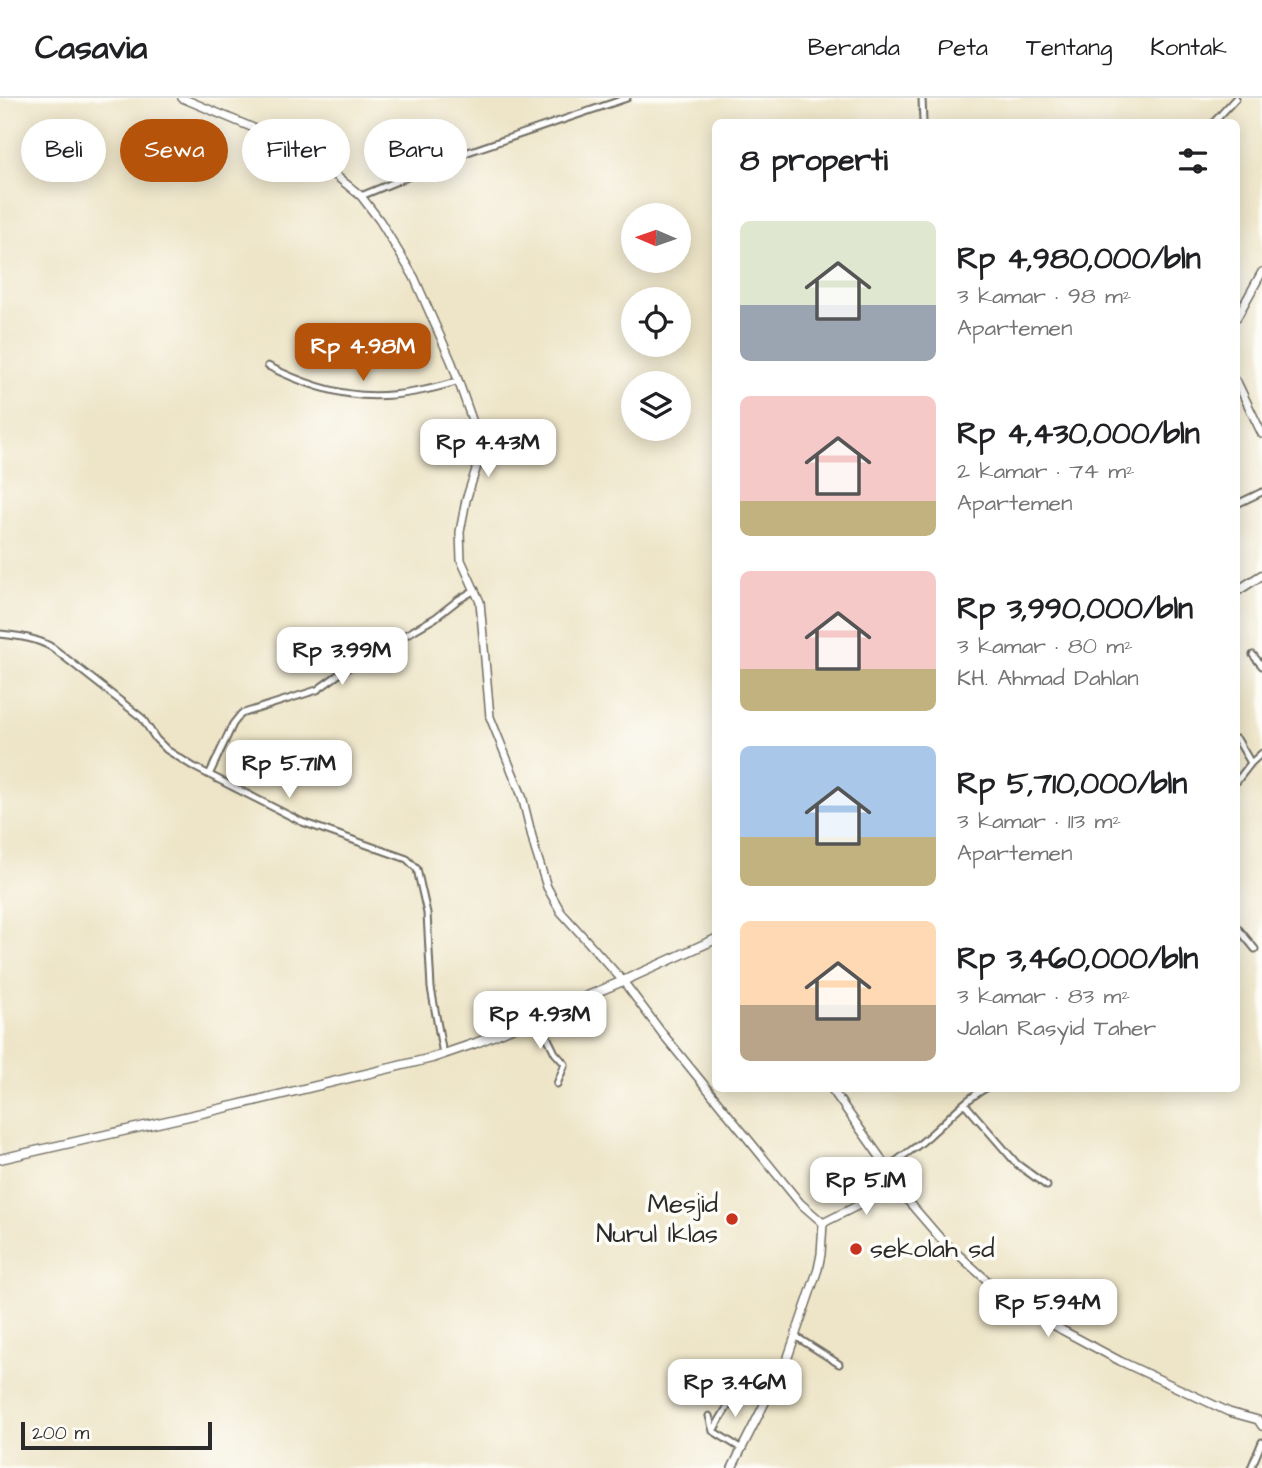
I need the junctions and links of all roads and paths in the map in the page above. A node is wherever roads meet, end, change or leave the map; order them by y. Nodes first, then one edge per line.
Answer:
1 (182, 98) edge
2 (627, 98) edge
3 (922, 98) edge
4 (1236, 98) edge
5 (923, 119) edge
6 (1217, 119) edge
7 (361, 196) junction
8 (1262, 272) edge
9 (1240, 312) edge
10 (268, 366) dead end
11 (460, 381) junction
12 (1240, 389) edge
13 (1262, 434) edge
14 (1262, 492) edge
15 (1240, 503) edge
16 (1262, 575) edge
17 (1240, 589) edge
18 (475, 590) junction
19 (0, 635) edge
20 (1253, 655) dead end
21 (1262, 666) edge
22 (1240, 744) edge
23 (1262, 753) edge
24 (1251, 763) junction
25 (209, 775) junction
26 (1240, 777) edge
27 (1240, 931) edge
28 (712, 941) edge
29 (1255, 949) dead end
30 (623, 981) junction
31 (537, 1016) junction
32 (443, 1054) junction
33 (557, 1084) dead end
34 (834, 1092) edge
35 (981, 1092) edge
36 (965, 1104) junction
37 (0, 1159) edge
38 (886, 1170) junction
39 (891, 1181) junction
40 (1047, 1186) dead end
41 (823, 1223) junction
42 (795, 1336) junction
43 (839, 1364) dead end
44 (735, 1394) dead end
45 (709, 1416) dead end
46 (1262, 1426) edge
47 (713, 1431) junction
48 (1262, 1442) edge
49 (742, 1449) junction
50 (733, 1468) edge
51 (1251, 1468) edge

1 - 7 street
2 - 7 street
3 - 5 street
4 - 6 street
7 - 11 street
8 - 9 street
10 - 11 street
11 - 18 street
12 - 13 street
14 - 15 street
16 - 17 main road
18 - 25 street
18 - 30 street
19 - 25 street
20 - 21 street
22 - 24 street
23 - 24 street
24 - 26 street
25 - 32 street
27 - 29 street
28 - 30 main road
30 - 31 main road
30 - 41 street
31 - 32 main road
31 - 33 street
32 - 37 main road
34 - 38 street
35 - 36 street
36 - 38 street
36 - 40 street
38 - 39 street
39 - 41 street
39 - 46 street
41 - 42 street
42 - 43 street
42 - 49 street
44 - 47 street
45 - 47 street
47 - 49 street
48 - 51 street
49 - 50 street

